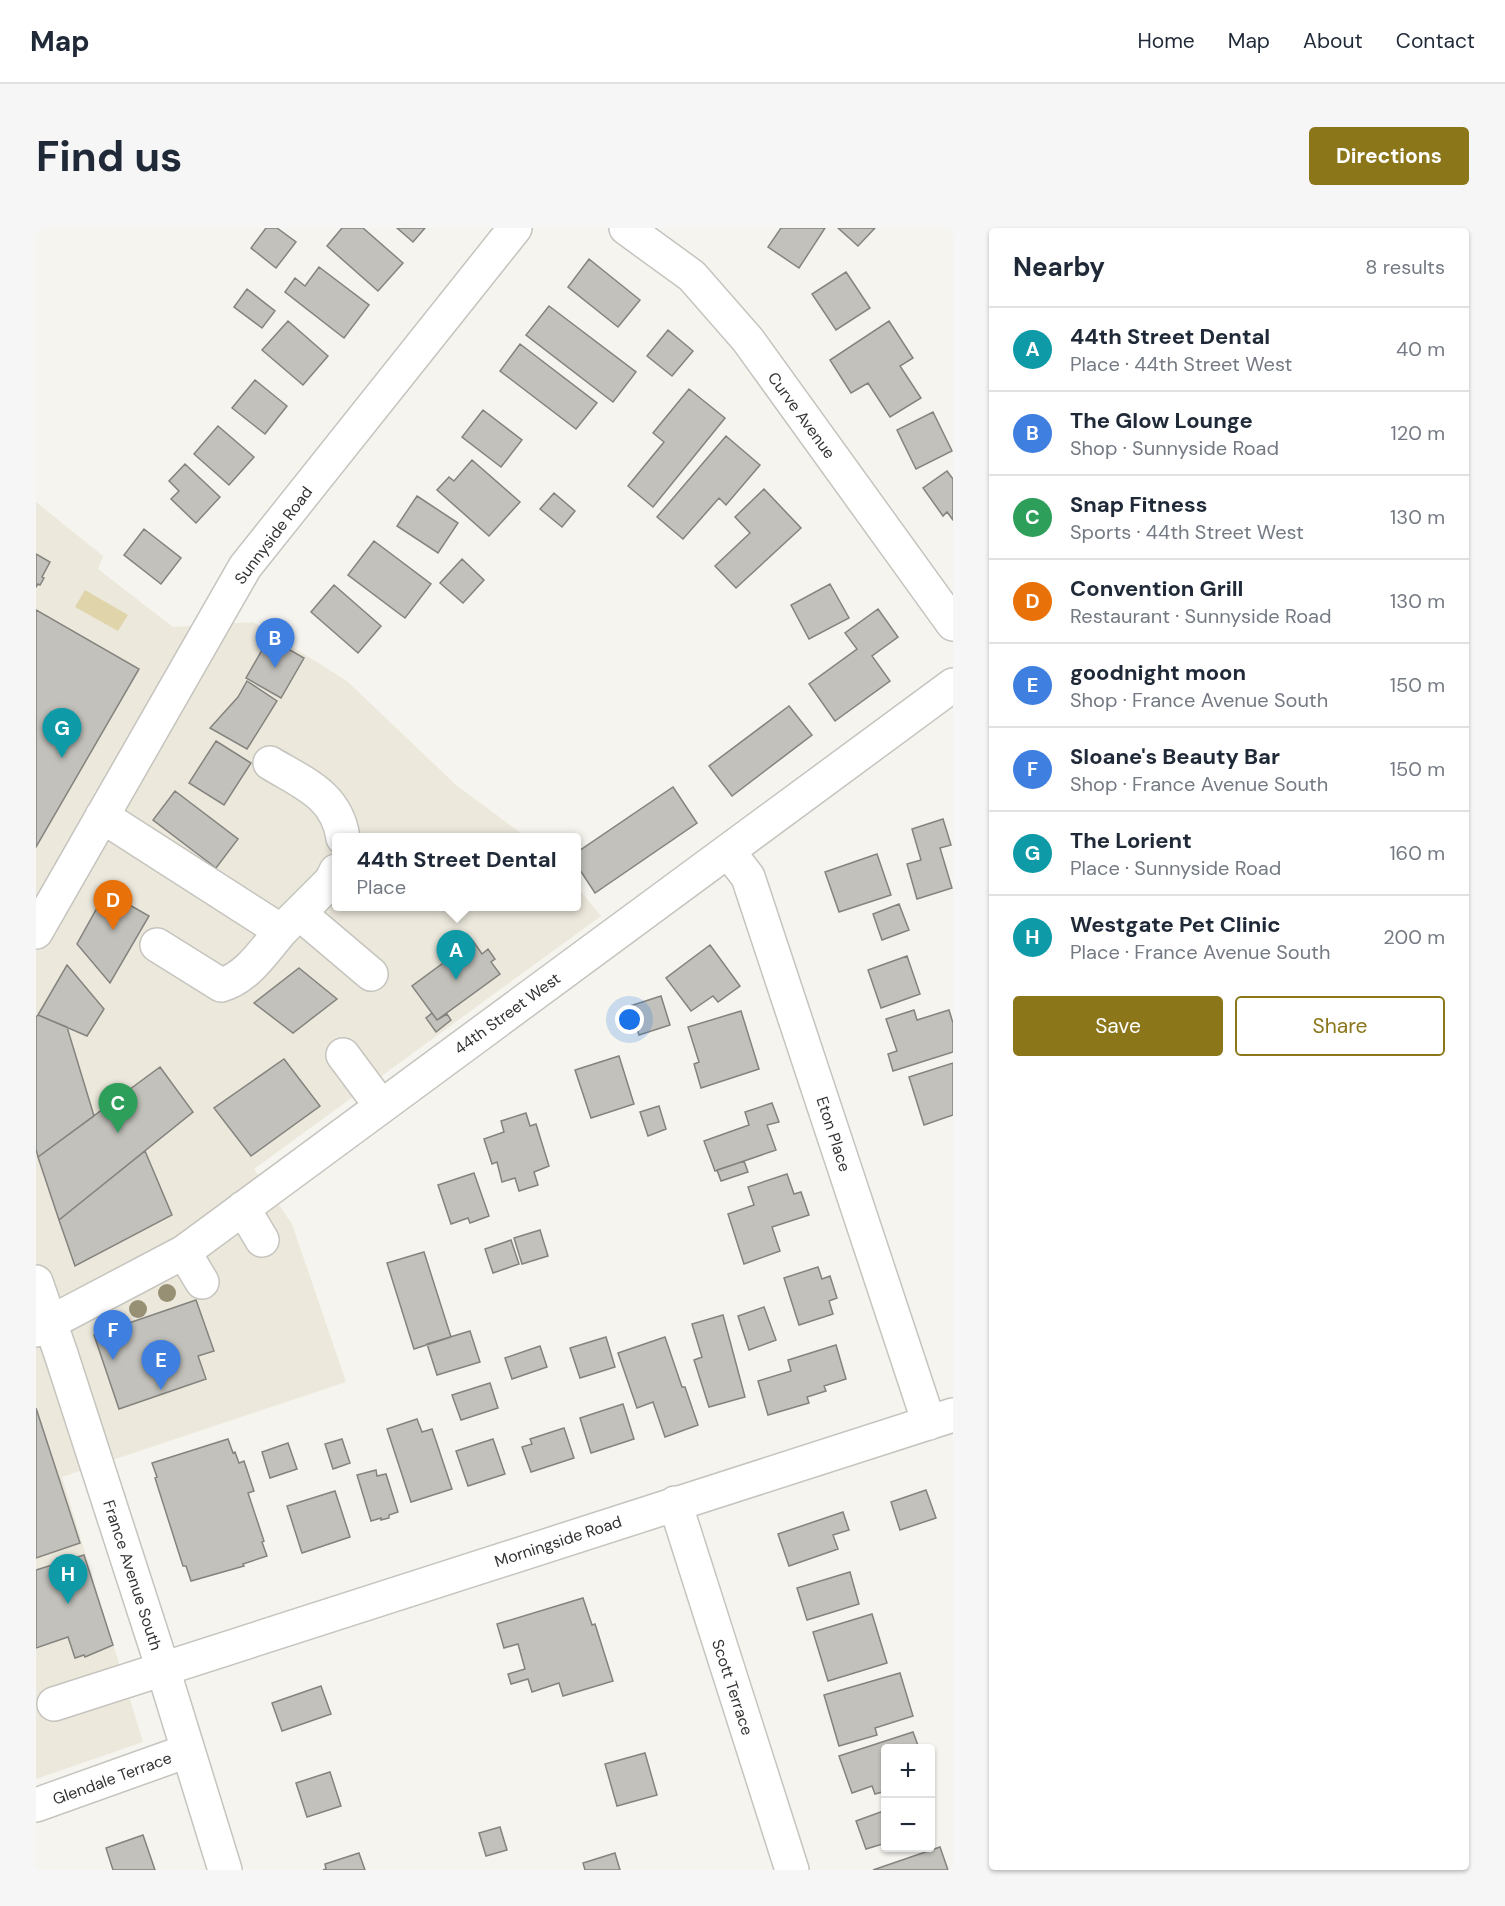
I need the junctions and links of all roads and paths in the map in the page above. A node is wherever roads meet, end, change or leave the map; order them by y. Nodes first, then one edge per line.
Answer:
1 (515, 228) edge
2 (626, 228) edge
3 (953, 624) edge
4 (953, 686) edge
5 (270, 763) dead end
6 (102, 816) junction
7 (342, 833) edge
8 (728, 851) junction
9 (332, 879) edge
10 (290, 922) junction
11 (36, 932) edge
12 (157, 945) dead end
13 (371, 974) dead end
14 (343, 1055) dead end
15 (381, 1106) junction
16 (243, 1208) junction
17 (262, 1240) dead end
18 (184, 1252) junction
19 (36, 1282) edge
20 (202, 1282) dead end
21 (43, 1327) edge
22 (941, 1419) edge
23 (675, 1503) junction
24 (163, 1669) junction
25 (54, 1704) dead end
26 (187, 1751) junction
27 (36, 1805) edge
28 (225, 1870) edge
29 (792, 1870) edge

1 - 6 street, Sunnyside Road
2 - 3 street, Curve Avenue
4 - 8 street, 44th Street West
5 - 7 street
6 - 10 street
6 - 11 street, Sunnyside Road
8 - 15 street, 44th Street West
8 - 22 street, Eton Place
9 - 10 street
10 - 12 street
10 - 13 street
14 - 15 street
15 - 16 street, 44th Street West
16 - 17 street
16 - 18 street, 44th Street West
18 - 20 street
18 - 21 street, 44th Street West
19 - 21 street, France Avenue South
21 - 24 street, France Avenue South
22 - 23 street, Morningside Road
23 - 24 street, Morningside Road
23 - 29 street, Scott Terrace
24 - 25 street, Morningside Road
24 - 26 street, France Avenue South
26 - 27 street, Glendale Terrace
26 - 28 street, France Avenue South

